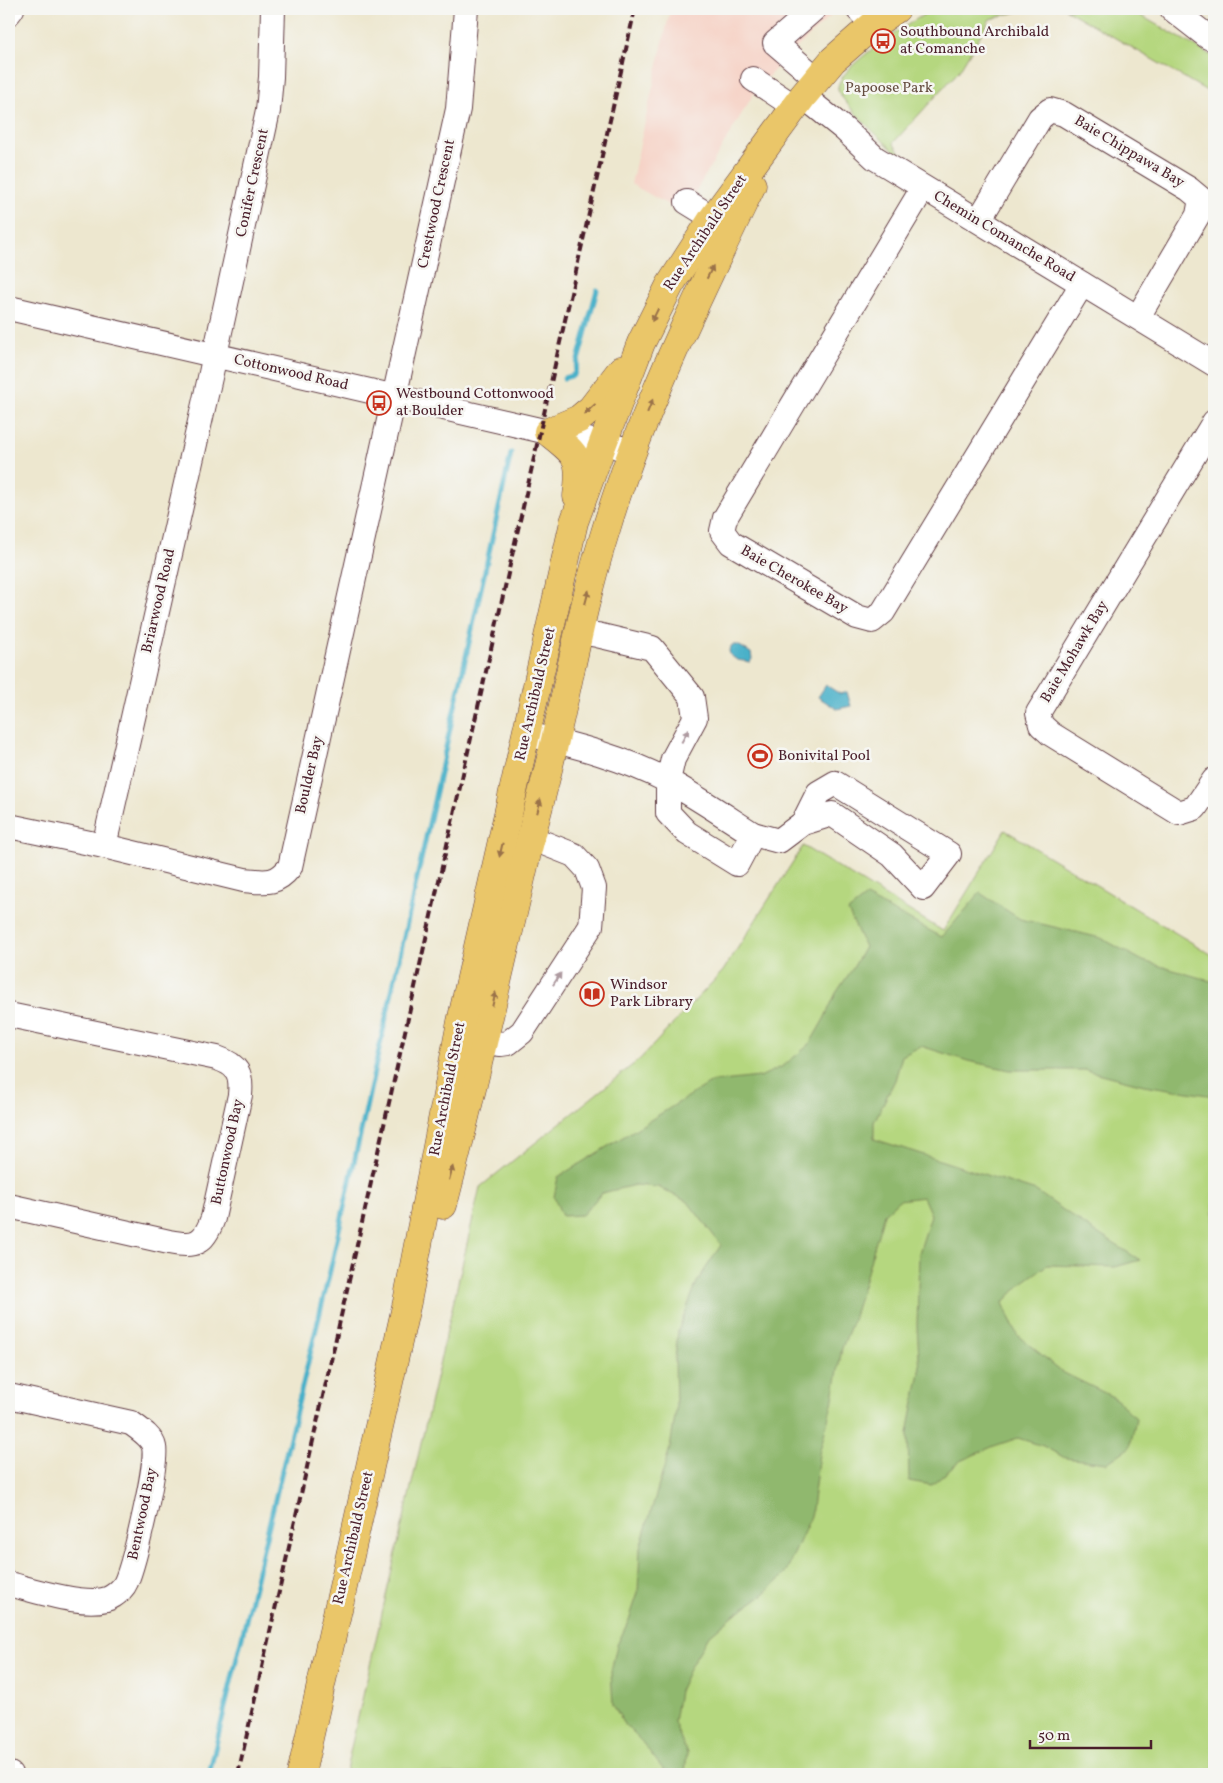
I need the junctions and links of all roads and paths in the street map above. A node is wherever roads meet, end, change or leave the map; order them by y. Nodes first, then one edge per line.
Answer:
1 (12, 9) edge
2 (273, 9) edge
3 (466, 9) edge
4 (814, 9) edge
5 (896, 9) edge
6 (1172, 9) edge
7 (9, 13) edge
8 (865, 17) edge
9 (1214, 40) edge
10 (753, 79) dead end
11 (805, 94) junction
12 (778, 129) junction
13 (923, 188) junction
14 (687, 202) dead end
15 (713, 218) junction
16 (979, 220) junction
17 (1082, 284) junction
18 (9, 308) edge
19 (1138, 317) junction
20 (641, 343) junction
21 (215, 355) junction
22 (1214, 364) edge
23 (395, 398) junction
24 (1214, 422) edge
25 (548, 432) junction
26 (603, 442) junction
27 (632, 451) junction
28 (574, 522) junction
29 (579, 632) junction
30 (527, 734) junction
31 (555, 741) junction
32 (1214, 780) edge
33 (668, 781) junction
34 (803, 823) junction
35 (9, 826) edge
36 (753, 834) junction
37 (531, 838) junction
38 (104, 846) junction
39 (9, 1015) edge
40 (461, 1022) junction
41 (484, 1042) junction
42 (9, 1206) edge
43 (407, 1302) junction
44 (9, 1396) edge
45 (9, 1584) edge
46 (301, 1774) edge

1 - 7 street
2 - 21 street, Conifer Crescent
3 - 23 street, Crestwood Crescent
4 - 11 street
5 - 8 main road, Rue Archibald Street
6 - 9 street
8 - 11 main road, Rue Archibald Street
10 - 11 street
11 - 12 main road, Rue Archibald Street
11 - 13 street, Chemin Comanche Road
12 - 15 main road, Rue Archibald Street
27 -> 12 main road, Rue Archibald Street
13 - 16 street, Chemin Comanche Road
13 - 17 street, Baie Cherokee Bay
14 - 15 street
15 -> 20 main road, Rue Archibald Street
16 - 17 street, Chemin Comanche Road
16 - 19 street, Baie Chippawa Bay
17 - 19 street, Chemin Comanche Road
18 - 21 street, Cottonwood Road
19 - 22 street, Chemin Comanche Road
20 -> 25 main road
20 - 26 main road, Rue Archibald Street
21 - 23 street, Cottonwood Road
21 - 38 street, Briarwood Road
23 - 25 street, Cottonwood Road
23 - 38 street, Boulder Bay
24 - 32 street, Baie Mohawk Bay
25 - 26 street, Cottonwood Road
25 - 28 main road
26 - 27 street, Cottonwood Road
26 - 28 main road, Rue Archibald Street
29 -> 27 main road, Rue Archibald Street
28 - 30 main road, Rue Archibald Street
29 - 31 main road, Rue Archibald Street
33 -> 29 street
30 - 31 street
30 -> 40 main road, Rue Archibald Street
31 - 33 street
37 -> 31 main road, Rue Archibald Street
33 - 36 street
33 - 36 street
34 - 34 street
34 - 36 street
35 - 38 street, Boulder Bay
41 -> 37 main road, Rue Archibald Street
41 -> 37 street
39 - 42 street, Buttonwood Bay
40 - 41 street
40 - 43 main road, Rue Archibald Street
43 -> 41 main road, Rue Archibald Street
43 - 46 main road, Rue Archibald Street
44 - 45 street, Bentwood Bay

